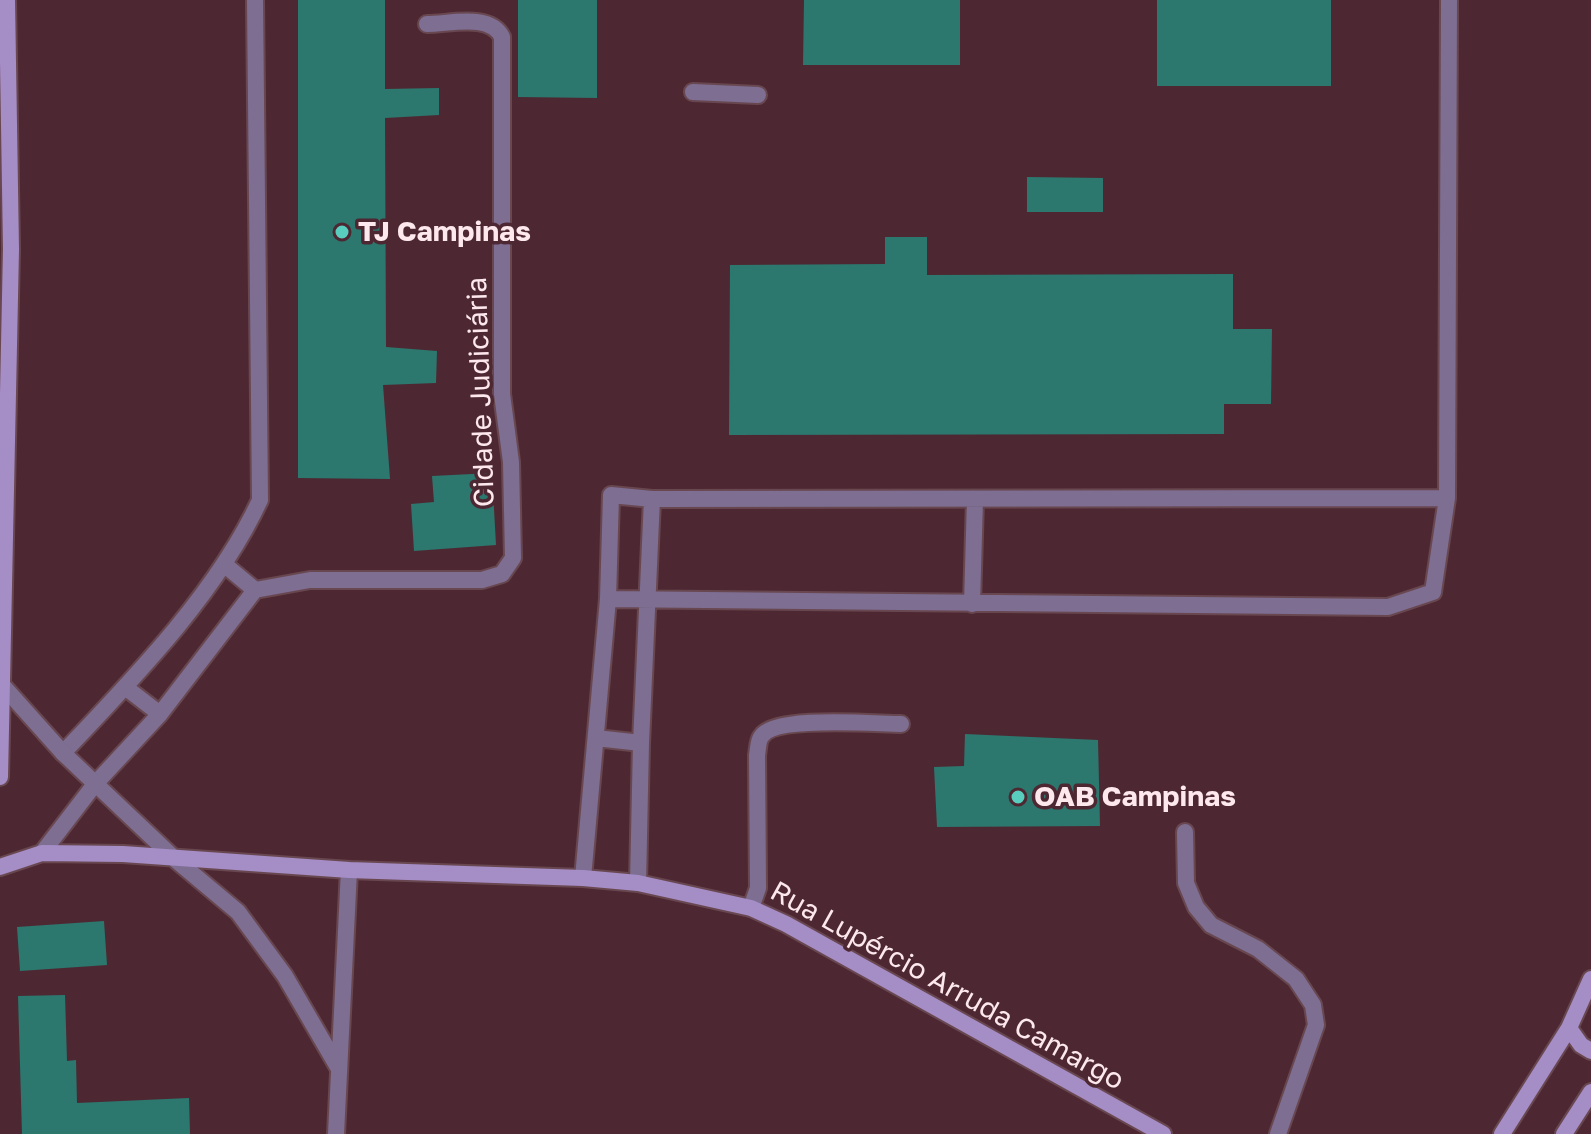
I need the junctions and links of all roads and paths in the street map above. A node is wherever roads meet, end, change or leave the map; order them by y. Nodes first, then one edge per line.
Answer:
1 (7, 0) edge
2 (255, 0) edge
3 (1449, 0) edge
4 (427, 24) dead end
5 (693, 92) dead end
6 (758, 95) dead end
7 (1447, 498) junction
8 (652, 499) junction
9 (975, 499) junction
10 (225, 565) junction
11 (255, 590) junction
12 (608, 599) junction
13 (649, 601) junction
14 (972, 604) junction
15 (4, 687) junction
16 (125, 687) junction
17 (160, 714) junction
18 (901, 724) dead end
19 (596, 738) junction
20 (641, 743) junction
21 (63, 753) junction
22 (0, 777) edge
23 (95, 784) junction
24 (1185, 832) dead end
25 (42, 853) junction
26 (176, 860) junction
27 (0, 867) edge
28 (349, 870) junction
29 (583, 878) junction
30 (638, 883) junction
31 (751, 908) junction
32 (1591, 979) edge
33 (1569, 1028) junction
34 (1591, 1051) edge
35 (339, 1069) junction
36 (1591, 1092) edge
37 (336, 1134) edge
38 (1163, 1134) edge
39 (1278, 1134) edge
40 (1502, 1134) edge
41 (1564, 1134) edge

1 - 15 street
2 - 10 street
3 - 7 street
4 - 11 street, Cidade Judiciária
5 - 6 street
7 - 9 street
7 - 14 street
8 - 9 street
8 - 12 street
8 - 13 street
9 - 14 street
10 - 11 street
10 - 16 street
11 - 17 street
12 - 13 street
12 - 19 street
13 - 14 street
13 - 20 street
15 - 21 street
15 - 22 street
16 - 17 street
16 - 21 street
17 - 23 street
18 - 31 street
19 - 20 street
19 - 29 street
20 - 30 street
21 - 23 street
23 - 25 street
23 - 26 street
24 - 39 street
25 - 26 street, Rua Lupércio Arruda Camargo
25 - 27 street, Rua Lupércio Arruda Camargo
26 - 28 street, Rua Lupércio Arruda Camargo
26 - 35 street
28 - 29 street, Rua Lupércio Arruda Camargo
28 - 35 street
29 - 30 street, Rua Lupércio Arruda Camargo
30 - 31 street, Rua Lupércio Arruda Camargo
31 - 38 street, Rua Lupércio Arruda Camargo
32 - 33 street
33 - 34 street
33 - 40 street
35 - 37 street
36 - 41 street

